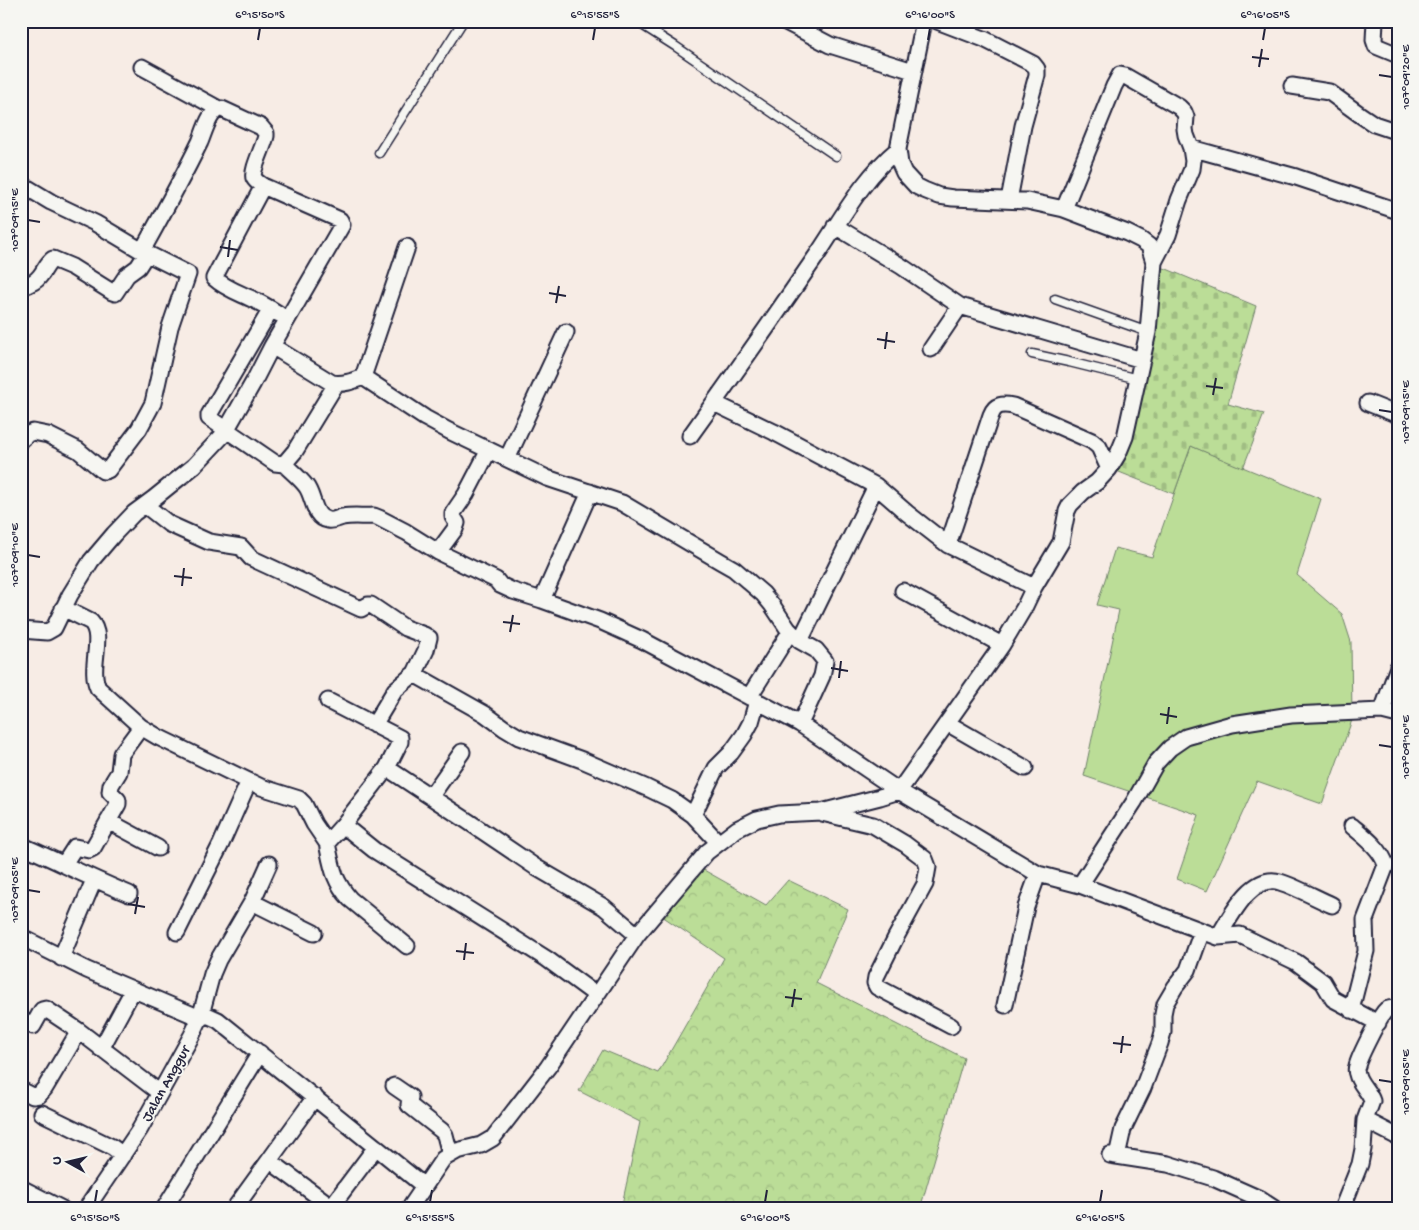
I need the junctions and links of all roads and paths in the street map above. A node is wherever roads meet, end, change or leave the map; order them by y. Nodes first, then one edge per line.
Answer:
1 (463, 21) edge
2 (636, 21) edge
3 (784, 21) edge
4 (924, 21) edge
5 (937, 21) edge
6 (1375, 21) edge
7 (1398, 55) edge
8 (142, 67) dead end
9 (913, 72) junction
10 (1292, 86) dead end
11 (219, 109) junction
12 (1398, 132) edge
13 (1191, 148) junction
14 (898, 149) junction
15 (380, 153) dead end
16 (836, 156) dead end
17 (21, 184) edge
18 (263, 186) junction
19 (1009, 200) junction
20 (1064, 209) junction
21 (1398, 210) edge
22 (835, 226) junction
23 (407, 247) dead end
24 (144, 252) junction
25 (1154, 262) junction
26 (21, 287) edge
27 (1055, 299) dead end
28 (960, 306) junction
29 (270, 309) junction
30 (288, 318) junction
31 (566, 332) dead end
32 (1148, 332) junction
33 (272, 346) junction
34 (931, 349) dead end
35 (1032, 354) dead end
36 (1142, 360) junction
37 (363, 377) junction
38 (1138, 379) junction
39 (336, 384) junction
40 (714, 403) junction
41 (1368, 403) dead end
42 (1398, 415) edge
43 (225, 431) junction
44 (690, 436) dead end
45 (21, 440) edge
46 (489, 450) junction
47 (507, 459) junction
48 (284, 464) junction
49 (1109, 469) junction
50 (876, 486) junction
51 (590, 492) junction
52 (145, 505) junction
53 (948, 545) junction
54 (438, 552) junction
55 (1034, 587) junction
56 (903, 590) dead end
57 (542, 600) junction
58 (64, 608) junction
59 (21, 630) edge
60 (795, 636) junction
61 (1002, 645) junction
62 (1398, 667) edge
63 (414, 674) junction
64 (753, 699) junction
65 (328, 701) dead end
66 (1382, 710) junction
67 (1398, 715) edge
68 (800, 724) junction
69 (947, 724) junction
70 (374, 725) junction
71 (141, 727) junction
72 (462, 752) dead end
73 (387, 768) junction
74 (1025, 768) dead end
75 (248, 781) junction
76 (899, 791) junction
77 (431, 796) junction
78 (820, 812) junction
79 (693, 815) junction
80 (108, 821) junction
81 (343, 825) junction
82 (1352, 826) dead end
83 (718, 842) junction
84 (327, 843) junction
85 (21, 845) edge
86 (158, 848) dead end
87 (64, 864) junction
88 (268, 864) dead end
89 (1038, 874) junction
90 (94, 880) junction
91 (1080, 885) junction
92 (129, 894) dead end
93 (252, 902) junction
94 (1332, 905) dead end
95 (1202, 931) junction
96 (177, 932) dead end
97 (314, 933) dead end
98 (637, 935) junction
99 (21, 937) edge
100 (1218, 937) junction
101 (408, 946) dead end
102 (61, 958) junction
103 (133, 990) junction
104 (596, 995) junction
105 (1005, 1005) dead end
106 (1398, 1008) edge
107 (1351, 1010) junction
108 (200, 1018) junction
109 (21, 1020) edge
110 (1378, 1023) junction
111 (951, 1026) dead end
112 (79, 1032) junction
113 (101, 1049) junction
114 (260, 1054) junction
115 (394, 1086) dead end
116 (21, 1090) edge
117 (160, 1092) junction
118 (315, 1098) junction
119 (42, 1113) dead end
120 (1365, 1120) junction
121 (1398, 1137) edge
122 (376, 1147) junction
123 (450, 1154) junction
124 (123, 1155) junction
125 (278, 1167) dead end
126 (424, 1186) junction
127 (21, 1188) edge
128 (416, 1206) edge
129 (331, 1208) edge
130 (62, 1209) edge
131 (86, 1209) edge
132 (164, 1209) edge
133 (234, 1209) edge
134 (1275, 1209) edge
135 (1342, 1209) edge

1 - 15 lane
2 - 16 lane
3 - 9 street
4 - 9 street
5 - 19 street
6 - 7 street
8 - 11 street
9 - 14 street
10 - 12 street
11 - 18 street
11 - 24 street
13 - 20 street
13 - 21 street
13 - 25 street
14 - 19 street
14 - 22 street
17 - 24 street
18 - 29 street
18 - 30 street
19 - 20 street
20 - 25 street
22 - 28 street
22 - 40 street
23 - 37 street
24 - 26 street
24 - 45 street
25 - 32 street
27 - 32 lane
28 - 34 street
28 - 36 street
29 - 30 street
29 - 43 street
30 - 33 street
31 - 47 street
32 - 36 street
33 - 39 street
33 - 43 street
35 - 38 lane
36 - 38 street
37 - 39 street
37 - 46 street
38 - 49 street
39 - 48 street
40 - 44 street
40 - 50 street
41 - 42 street
43 - 48 street
43 - 52 street
46 - 47 street
46 - 54 street
47 - 51 street
48 - 54 street
49 - 53 street
49 - 55 street
50 - 53 street
50 - 60 street
51 - 57 street
51 - 60 street
52 - 58 street
52 - 63 street
53 - 55 street
54 - 57 street
55 - 61 street
56 - 61 street
57 - 64 street
58 - 59 street
58 - 71 street
60 - 64 street
60 - 68 street
61 - 69 street
62 - 66 street
63 - 70 street
63 - 79 street
64 - 68 street
64 - 79 street
65 - 70 street
66 - 67 street
66 - 91 street
68 - 76 street
69 - 74 street
69 - 76 street
70 - 73 street
71 - 75 street
71 - 80 street
72 - 77 street
73 - 77 street
73 - 81 street
75 - 84 street
75 - 96 street
76 - 78 street
76 - 89 street
77 - 98 street
78 - 83 street
78 - 111 street
79 - 83 street
80 - 86 street
80 - 87 street
81 - 84 street
81 - 104 street
82 - 107 street
83 - 98 street
84 - 101 street
85 - 87 street
87 - 90 street
88 - 93 street, Jalan Anggur
89 - 91 street
89 - 105 street
90 - 92 street
90 - 102 street
91 - 95 street
93 - 97 street
93 - 108 street, Jalan Anggur
94 - 100 street
95 - 100 street
95 - 134 street
98 - 104 street
99 - 102 street
100 - 107 street
102 - 103 street
103 - 108 street
103 - 113 street
104 - 123 street
106 - 110 street
107 - 110 street
108 - 114 street
108 - 117 street, Jalan Anggur
109 - 112 street
110 - 120 street
112 - 113 street
112 - 116 street
113 - 117 street
114 - 118 street
114 - 132 street
115 - 123 street
117 - 124 street, Jalan Anggur
118 - 122 street
118 - 133 street
119 - 124 street
120 - 121 street
120 - 135 street
122 - 126 street
122 - 129 street
123 - 126 street
124 - 131 street, Jalan Anggur
125 - 129 street
126 - 128 street
127 - 130 street

